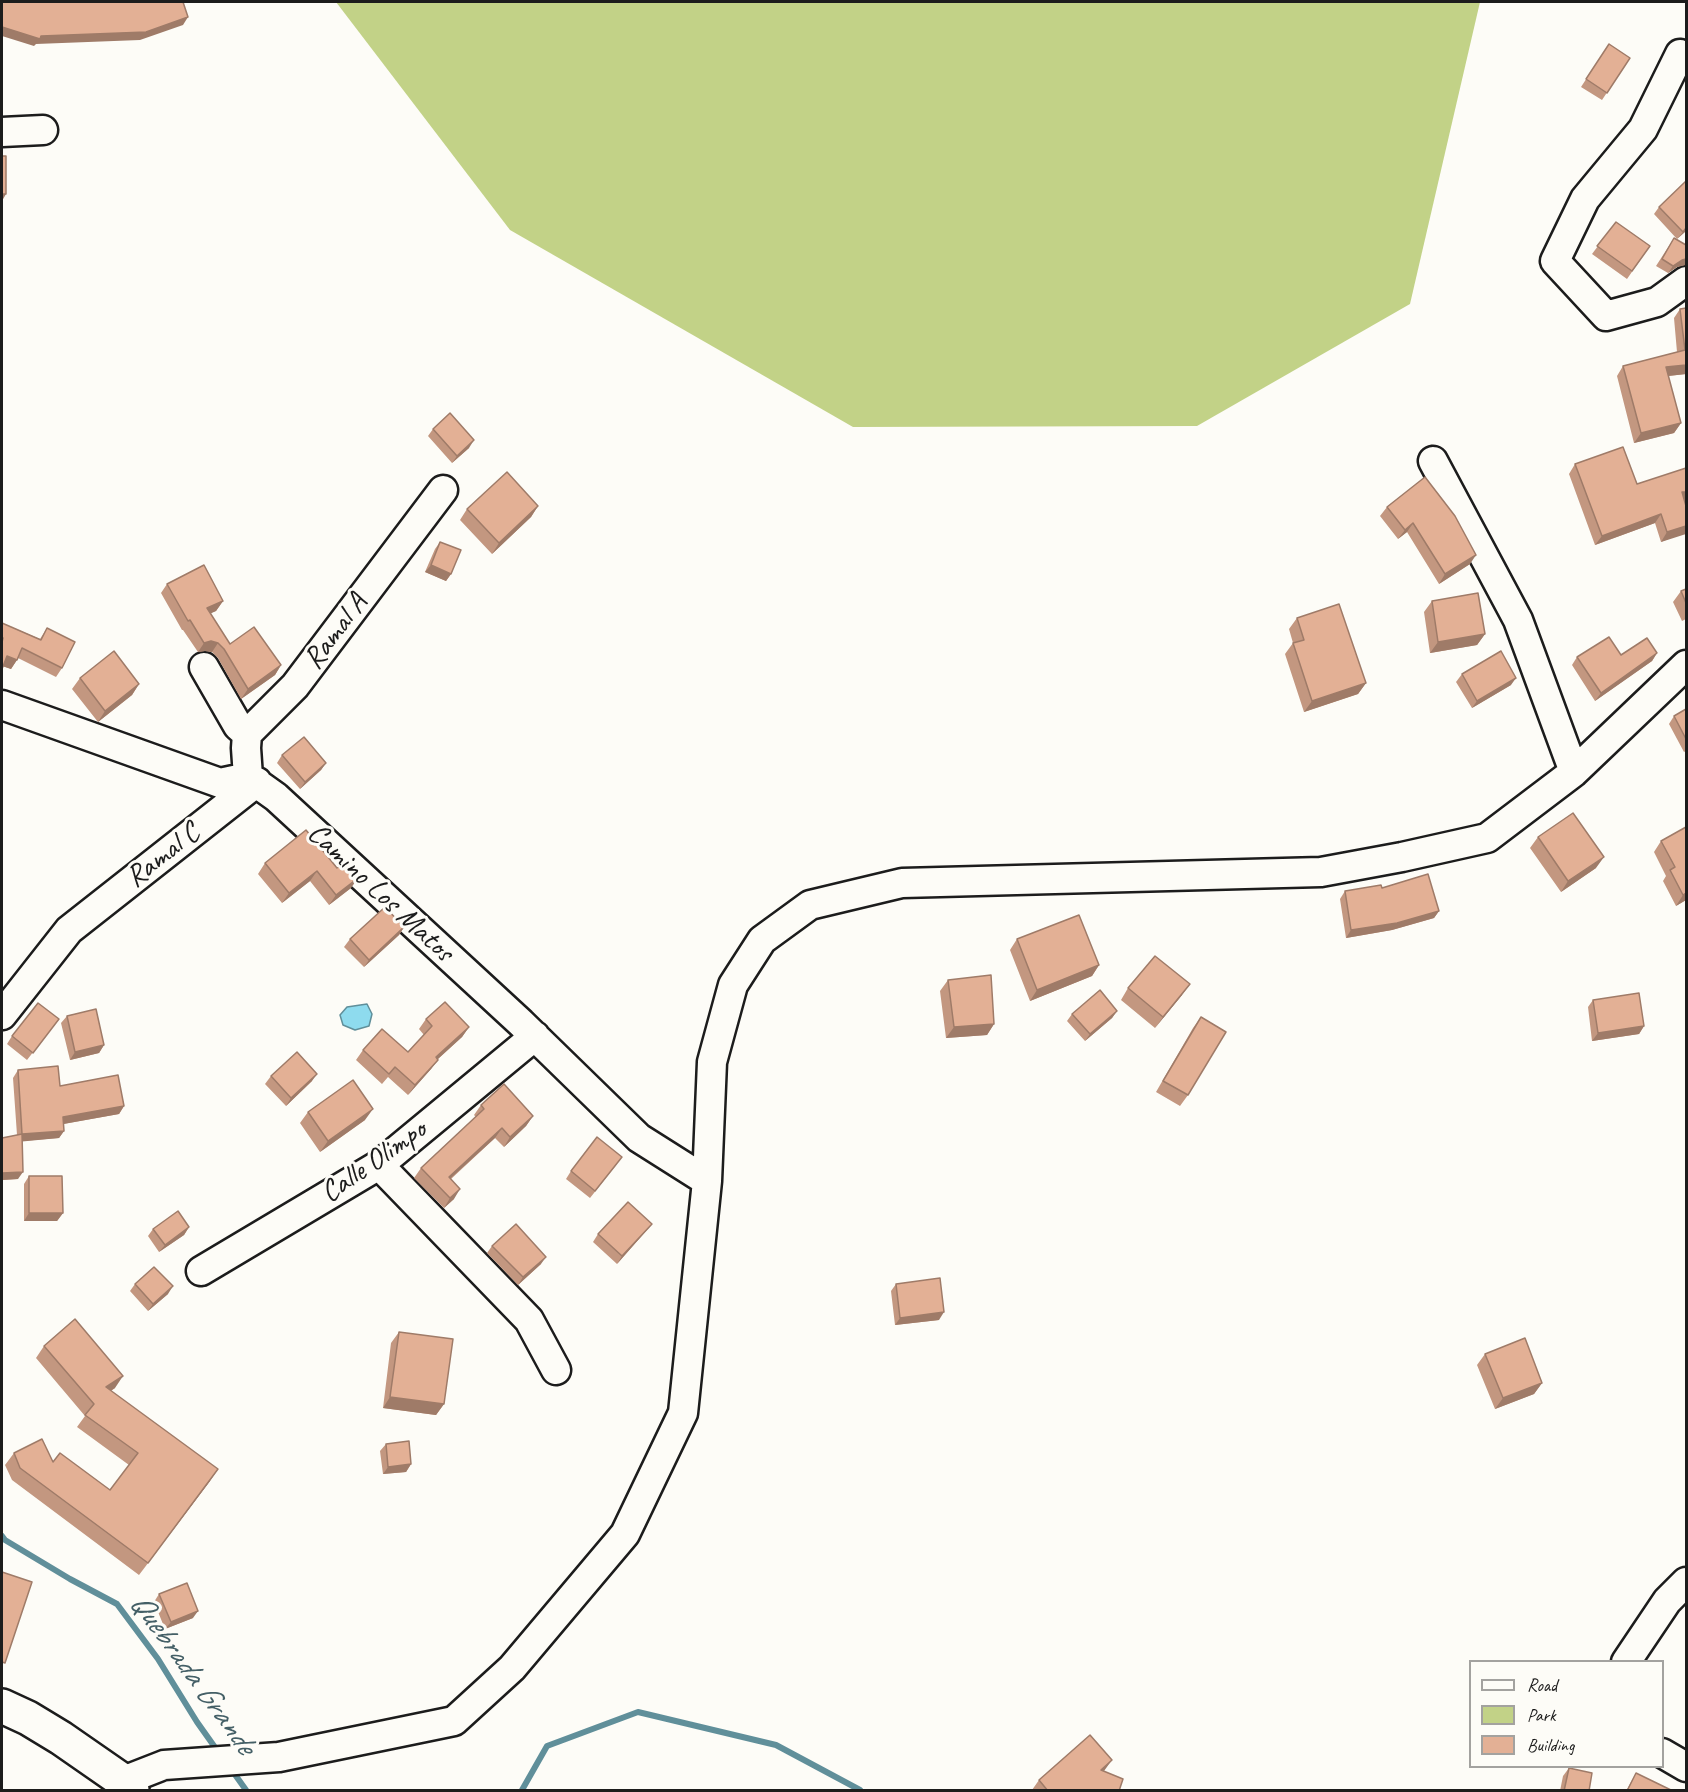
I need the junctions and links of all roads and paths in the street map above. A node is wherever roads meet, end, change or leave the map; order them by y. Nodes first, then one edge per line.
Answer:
1 (1680, 54) dead end
2 (43, 130) dead end
3 (2, 132) edge
4 (1686, 281) edge
5 (1433, 461) dead end
6 (443, 490) dead end
7 (1686, 665) edge
8 (204, 667) dead end
9 (2, 705) edge
10 (248, 734) junction
11 (1574, 772) junction
12 (252, 779) junction
13 (2, 1015) edge
14 (535, 1036) junction
15 (379, 1165) junction
16 (707, 1181) junction
17 (201, 1271) dead end
18 (555, 1370) dead end
19 (1686, 1581) edge
20 (1627, 1660) edge
21 (2, 1706) edge
22 (1664, 1755) edge
23 (1686, 1767) edge
24 (128, 1786) edge

1 - 4 street
2 - 3 street
5 - 11 street
6 - 10 street, Ramal A
7 - 11 street
8 - 10 street
9 - 12 street
10 - 12 street
11 - 16 street
12 - 13 street, Ramal C
12 - 14 street, Camino Los Matos
14 - 15 street, Calle Olimpo
14 - 16 street, Camino Los Matos
15 - 17 street, Calle Olimpo
15 - 18 street
16 - 24 street
19 - 20 street
21 - 24 main road
22 - 23 street

